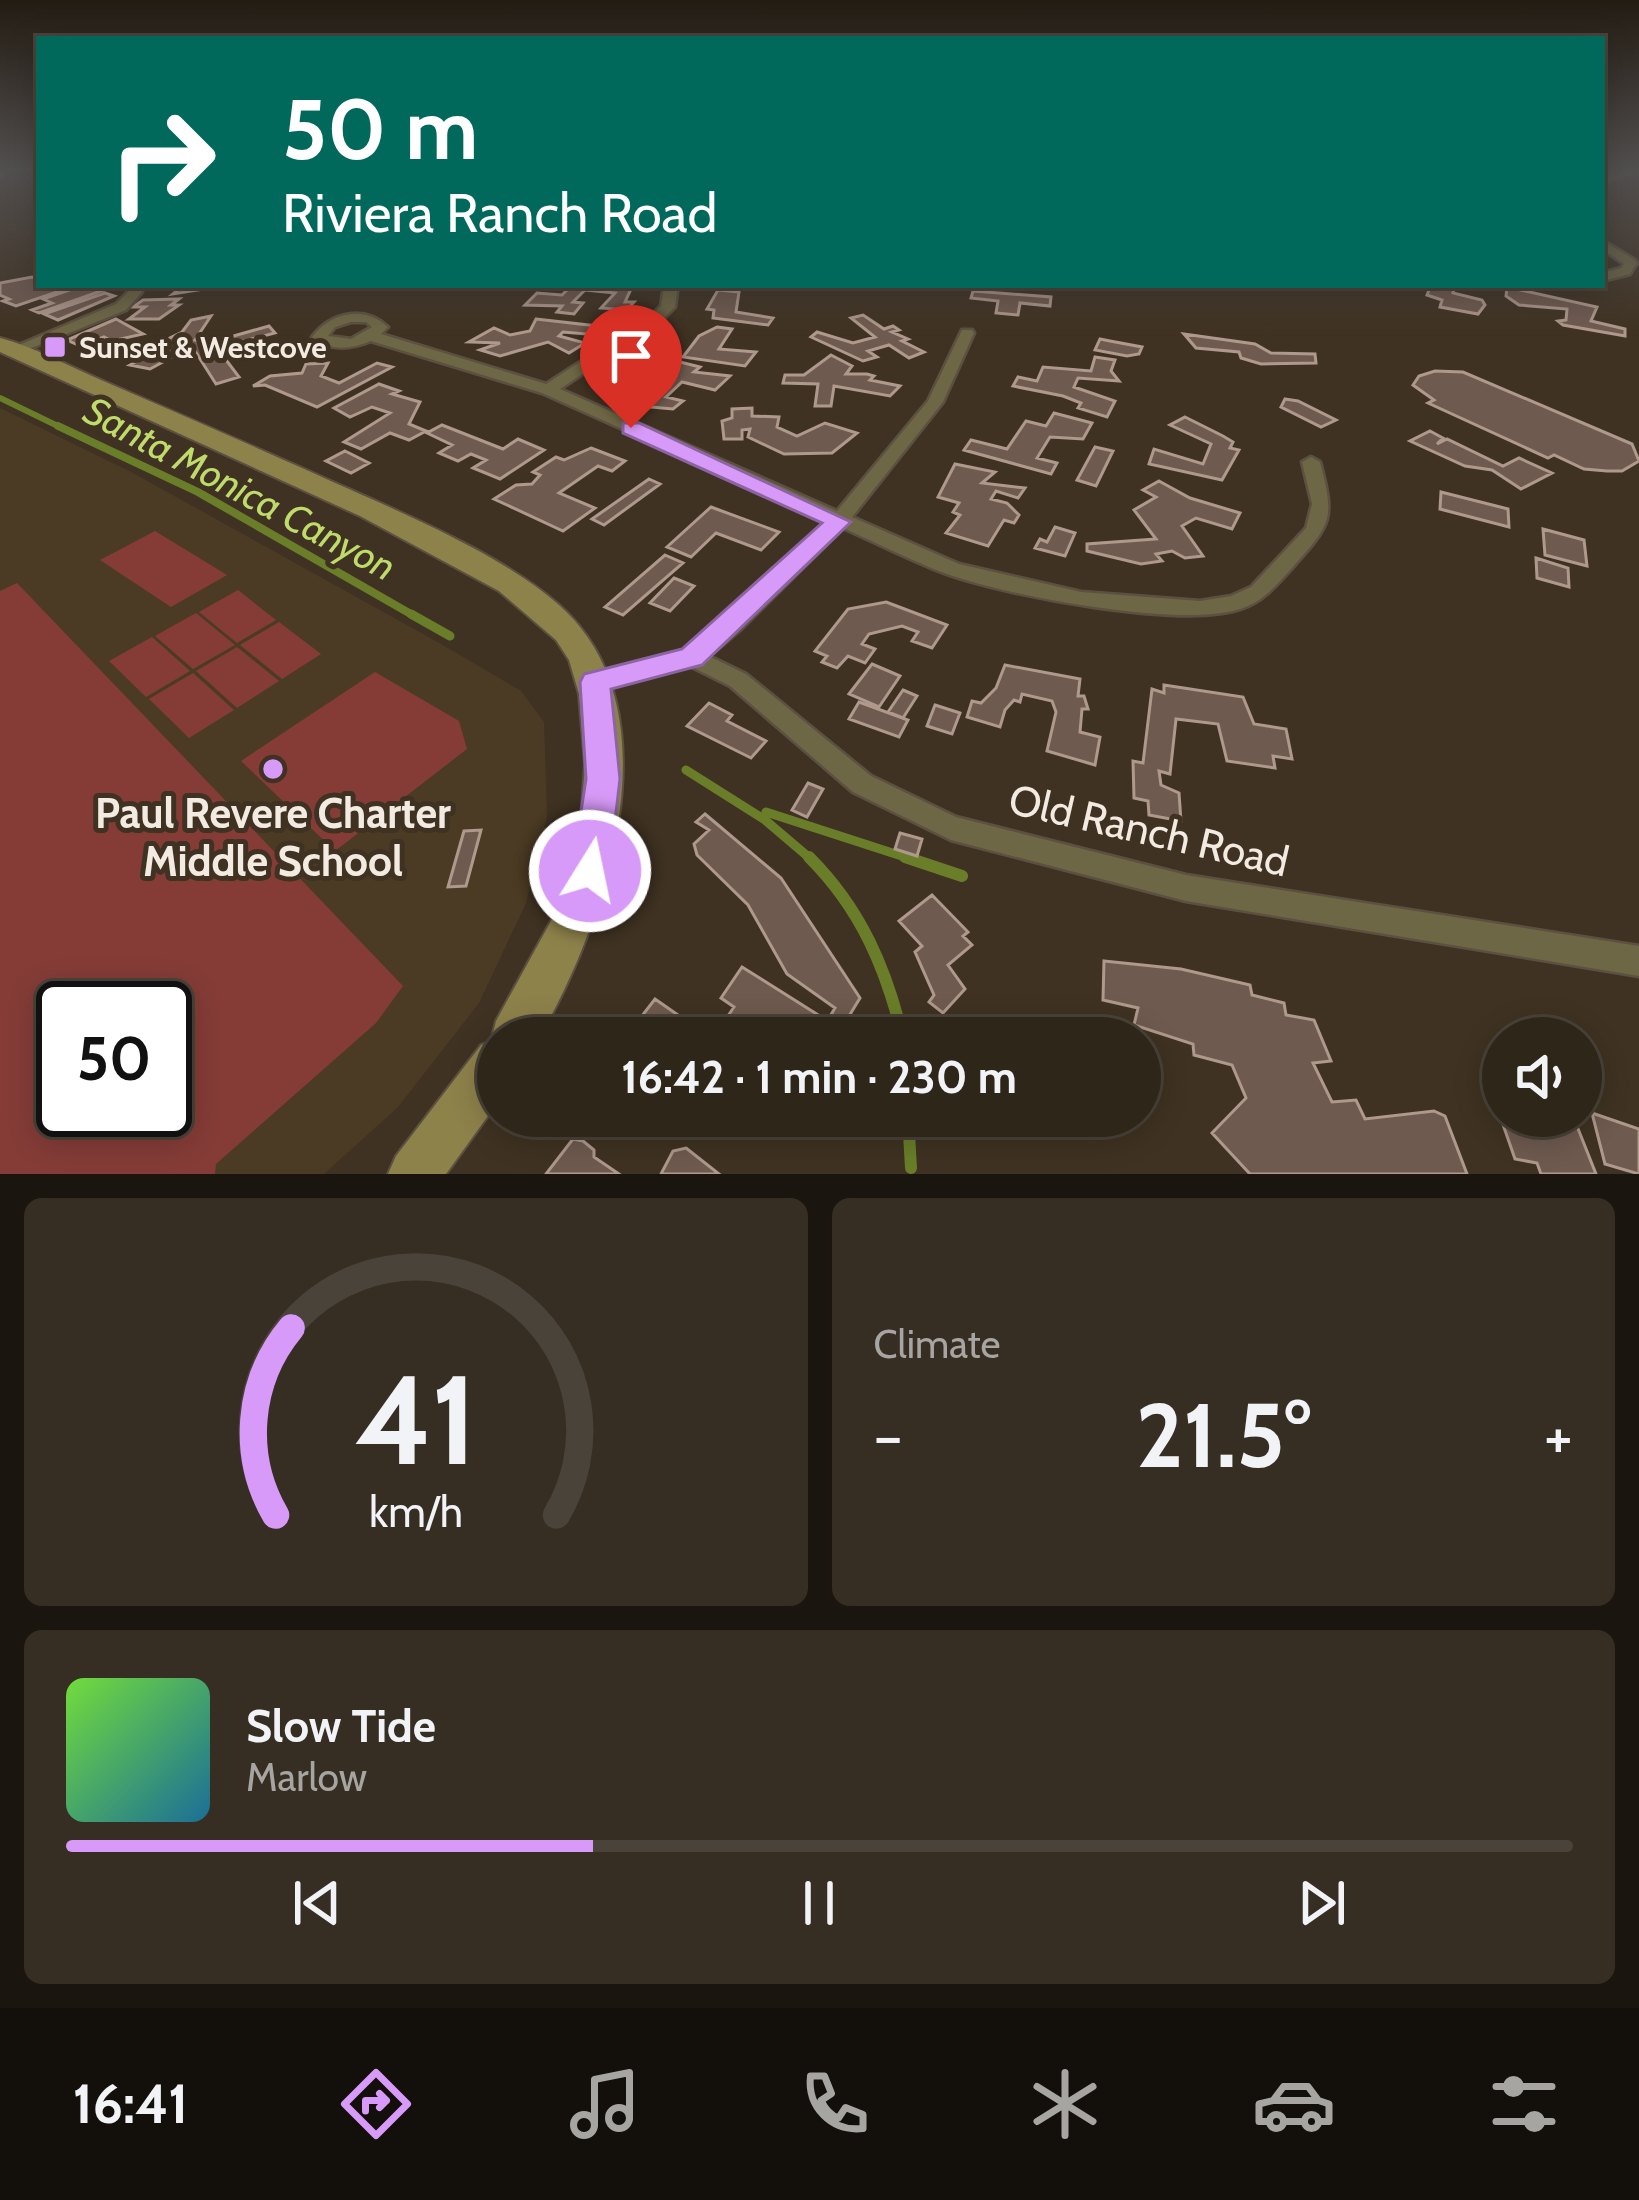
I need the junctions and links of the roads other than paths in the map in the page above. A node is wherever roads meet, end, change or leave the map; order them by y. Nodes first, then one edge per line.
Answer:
1 (1605, 246) edge
2 (1608, 277) edge
3 (132, 288) edge
4 (671, 288) edge
5 (967, 333) dead end
6 (371, 336) dead end
7 (7, 346) edge
8 (548, 391) junction
9 (1310, 461) dead end
10 (838, 522) junction
11 (692, 657) junction
12 (595, 682) junction
13 (1639, 961) edge
14 (524, 1017) edge
15 (477, 1090) edge
16 (414, 1174) edge

1 - 2 street
3 - 7 street
4 - 8 street
5 - 10 street
6 - 8 street
7 - 12 main road
8 - 10 street
9 - 10 street
10 - 11 street
11 - 12 street
11 - 13 street, Old Ranch Road
12 - 14 main road
15 - 16 main road

